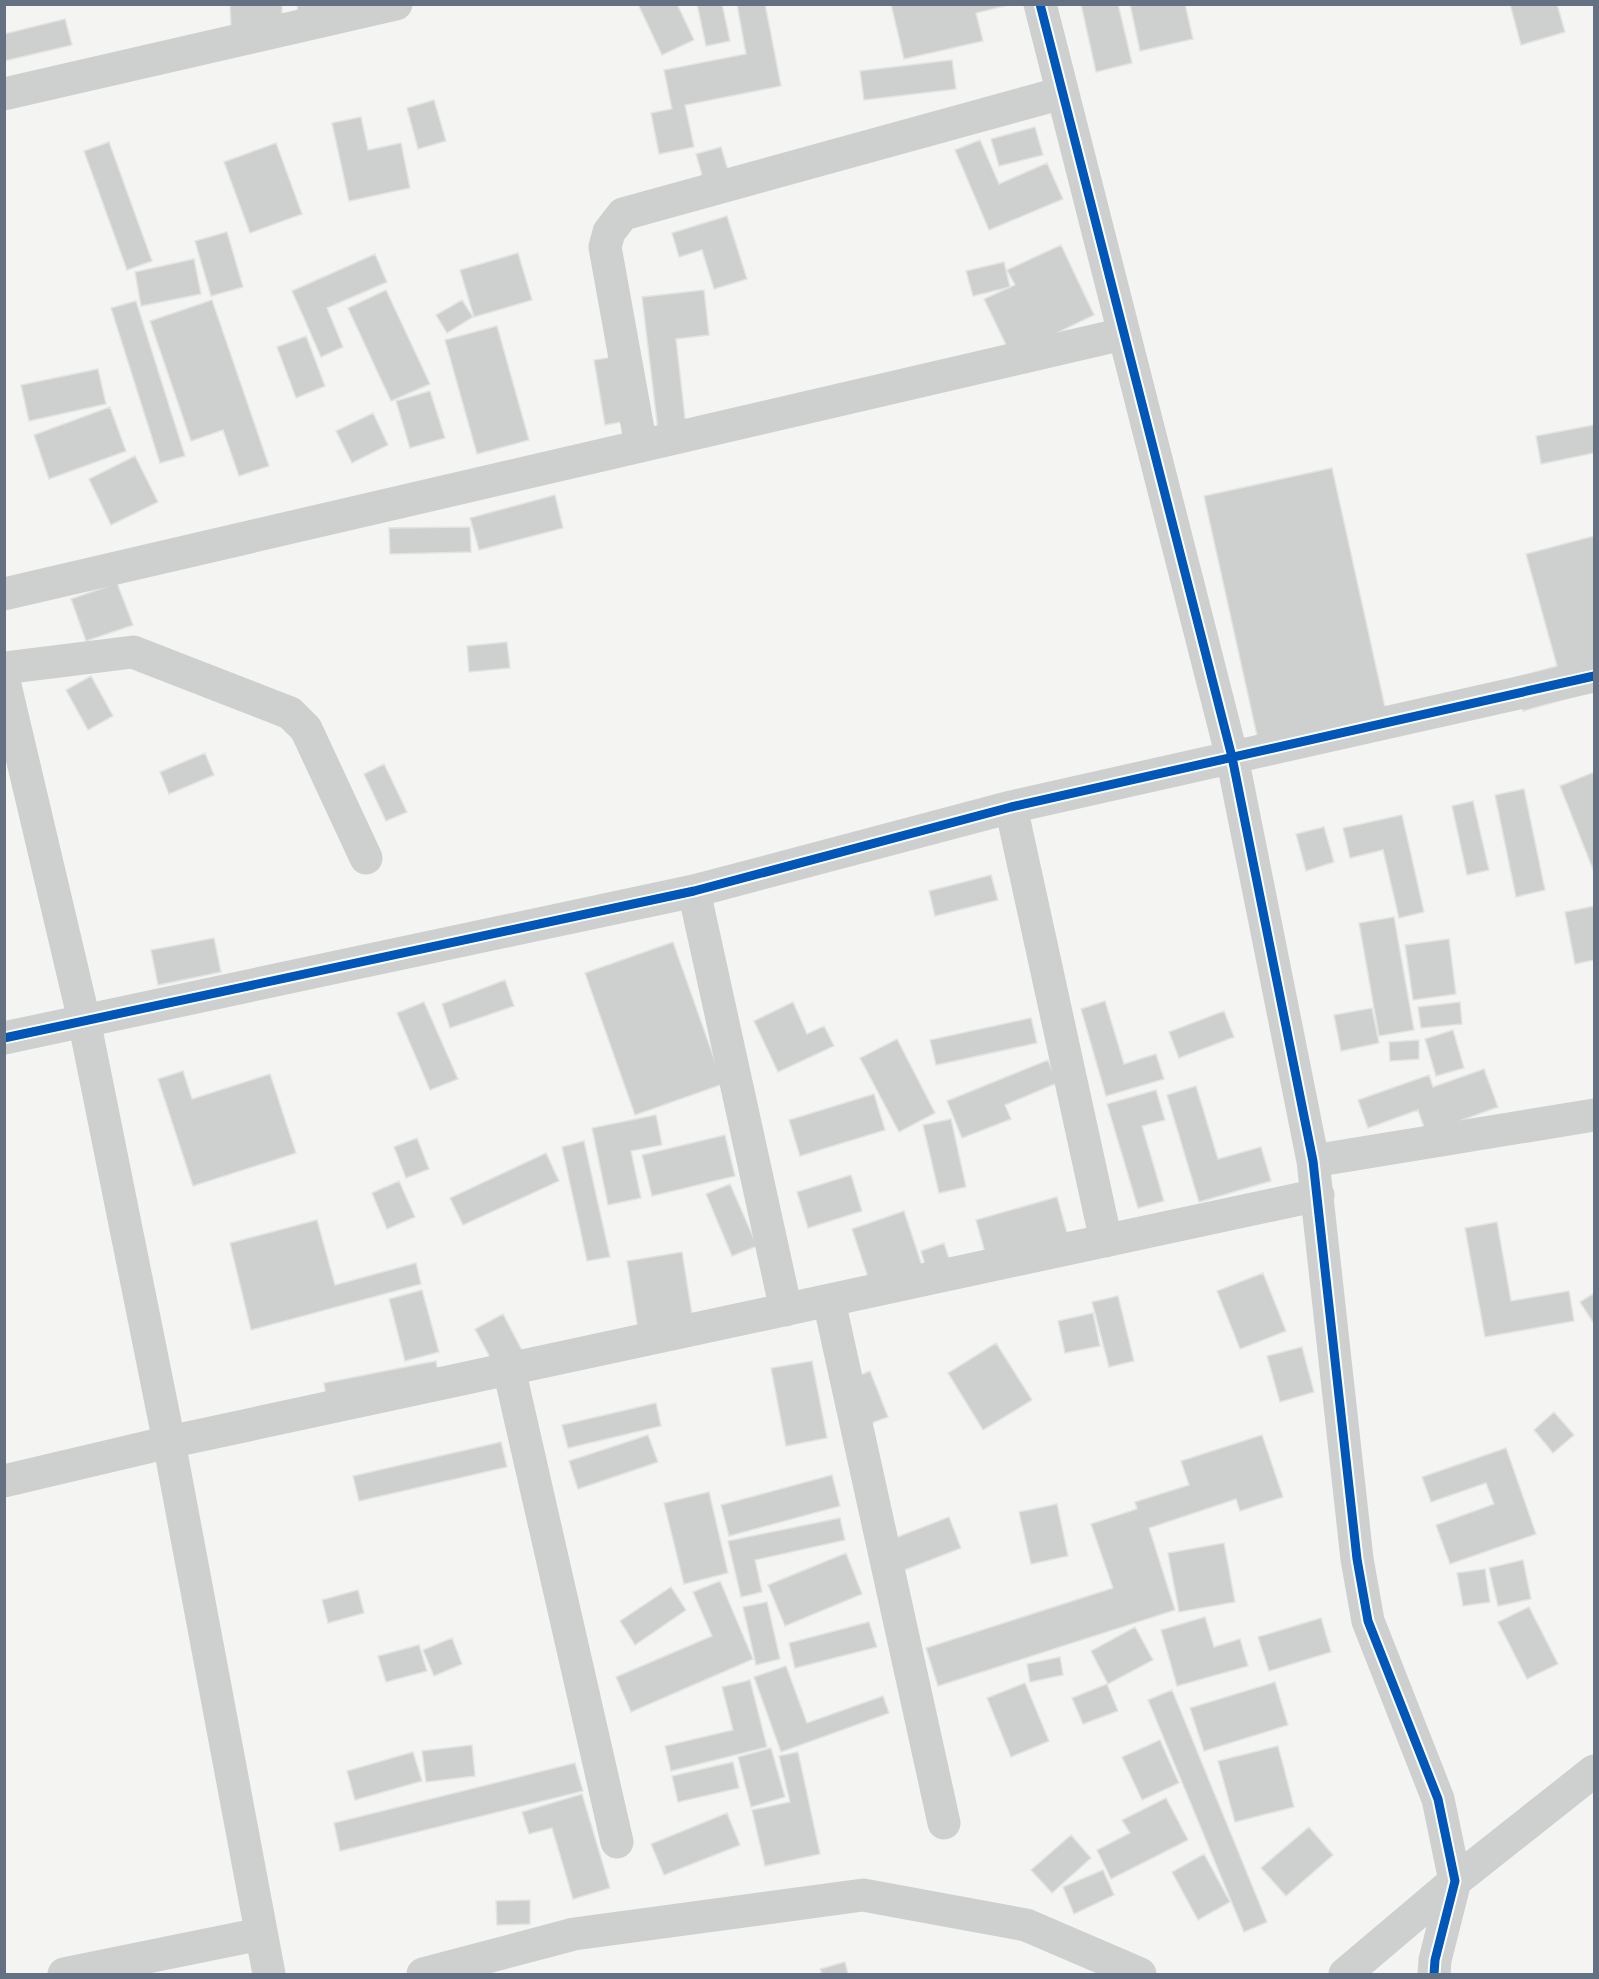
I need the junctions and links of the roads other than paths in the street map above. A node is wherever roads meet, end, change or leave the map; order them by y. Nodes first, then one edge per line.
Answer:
1 (396, 4) edge
2 (1040, 4) edge
3 (1062, 93) junction
4 (4, 94) edge
5 (1123, 334) junction
6 (641, 446) junction
7 (4, 594) edge
8 (4, 668) edge
9 (1594, 676) edge
10 (4, 681) edge
11 (1232, 757) junction
12 (1011, 807) junction
13 (366, 858) dead end
14 (694, 891) junction
15 (84, 1020) junction
16 (4, 1038) edge
17 (1594, 1114) edge
18 (1313, 1161) junction
19 (1318, 1195) junction
20 (1106, 1241) junction
21 (829, 1301) junction
22 (786, 1310) junction
23 (510, 1369) junction
24 (169, 1442) junction
25 (4, 1481) edge
26 (1594, 1771) edge
27 (944, 1824) dead end
28 (617, 1842) dead end
29 (1455, 1881) junction
30 (260, 1934) junction
31 (64, 1974) edge
32 (269, 1974) edge
33 (423, 1974) edge
34 (1140, 1974) edge
35 (1345, 1974) edge
36 (1434, 1974) edge

1 - 4 street
2 - 3 street
3 - 5 street
3 - 6 street
5 - 6 street
5 - 11 street
6 - 7 street
8 - 13 street
9 - 11 street
10 - 15 street
11 - 12 street
11 - 18 street
12 - 14 street
12 - 20 street
14 - 15 street
14 - 22 street
15 - 16 street
15 - 24 street
17 - 18 street
18 - 19 street
19 - 20 street
19 - 29 street
20 - 21 street
21 - 22 street
21 - 27 street
22 - 23 street
23 - 24 street
23 - 28 street
24 - 25 street
24 - 30 street
26 - 29 street
29 - 35 street
29 - 36 street
30 - 31 street
30 - 32 street
33 - 34 street

